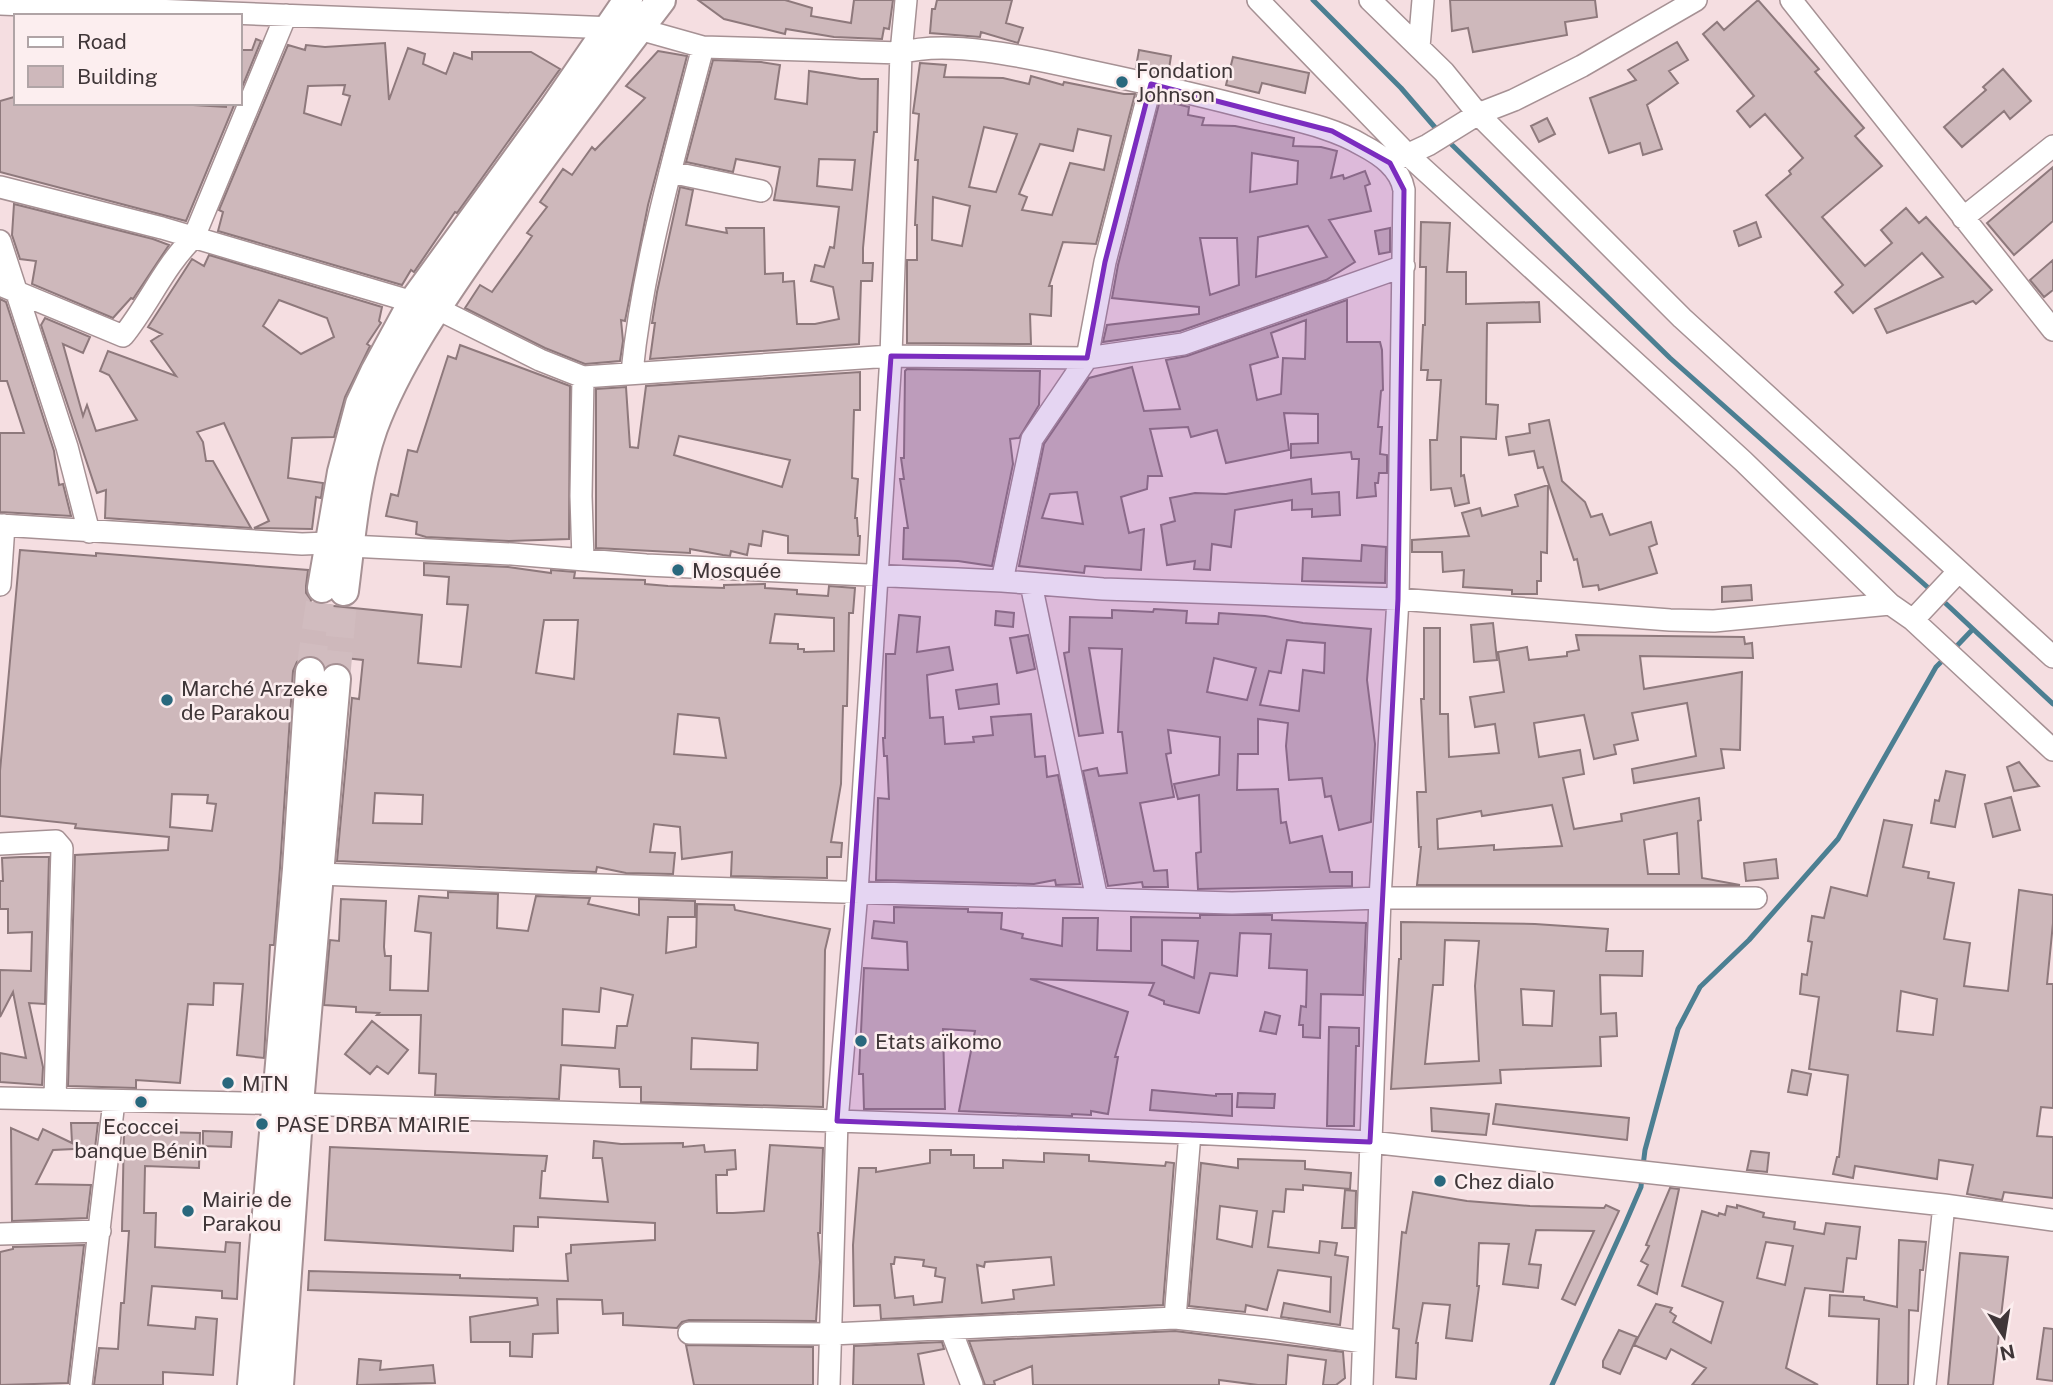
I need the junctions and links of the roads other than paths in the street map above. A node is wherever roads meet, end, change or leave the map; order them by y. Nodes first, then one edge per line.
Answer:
1 (628, 0) edge
2 (661, 0) edge
3 (906, 0) edge
4 (1258, 0) edge
5 (1370, 0) edge
6 (1423, 0) edge
7 (1696, 0) edge
8 (1791, 0) edge
9 (0, 4) edge
10 (286, 15) junction
11 (607, 27) junction
12 (639, 29) junction
13 (703, 47) junction
14 (1419, 47) junction
15 (901, 53) junction
16 (1151, 84) junction
17 (1478, 114) junction
18 (2053, 146) edge
19 (1398, 158) junction
20 (670, 172) junction
21 (0, 187) edge
22 (761, 191) dead end
23 (1963, 218) junction
24 (194, 237) junction
25 (0, 241) edge
26 (1404, 267) junction
27 (7, 287) edge
28 (424, 305) junction
29 (2053, 330) edge
30 (891, 356) junction
31 (1087, 358) junction
32 (632, 372) junction
33 (583, 377) junction
34 (2, 525) edge
35 (89, 532) junction
36 (339, 544) junction
37 (583, 560) junction
38 (877, 577) junction
39 (1951, 579) junction
40 (1002, 581) junction
41 (0, 584) edge
42 (1031, 584) junction
43 (333, 589) tunnel mouth
44 (1398, 599) junction
45 (1891, 604) junction
46 (1919, 614) junction
47 (2053, 657) edge
48 (2053, 750) edge
49 (0, 844) edge
50 (320, 874) junction
51 (857, 892) junction
52 (1380, 898) junction
53 (1756, 898) dead end
54 (1097, 899) junction
55 (0, 1098) edge
56 (55, 1100) junction
57 (114, 1101) junction
58 (287, 1104) junction
59 (837, 1121) junction
60 (1189, 1133) junction
61 (1370, 1142) junction
62 (1944, 1205) junction
63 (2053, 1220) edge
64 (100, 1231) junction
65 (0, 1234) edge
66 (1175, 1318) junction
67 (951, 1330) junction
68 (689, 1333) dead end
69 (832, 1334) junction
70 (1363, 1342) junction
71 (81, 1385) edge
72 (252, 1385) edge
73 (279, 1385) edge
74 (829, 1385) edge
75 (972, 1385) edge
76 (1362, 1385) edge
77 (1925, 1385) edge

1 - 11 main road
2 - 12 main road
3 - 15 street
4 - 19 street
5 - 14 street
6 - 14 street
7 - 17 street
8 - 23 street
9 - 10 street
10 - 11 street
10 - 24 street
11 - 12 street
11 - 28 main road
12 - 13 street
12 - 28 main road
13 - 15 street
13 - 20 street
14 - 17 street
15 - 16 street
15 - 30 street
16 - 19 street
16 - 31 street
17 - 19 street
17 - 39 street
18 - 23 street
19 - 26 street
19 - 45 street
20 - 22 street
20 - 32 street
21 - 24 street
23 - 29 street
24 - 27 street
24 - 28 street
25 - 27 street
26 - 31 street
26 - 44 street
27 - 35 street
28 - 33 street
28 - 36 main road
30 - 31 street
30 - 32 street
30 - 38 street
31 - 40 street
32 - 33 street
33 - 37 street
34 - 35 street
34 - 41 street
35 - 36 street
36 - 37 street
36 - 43 main road
37 - 38 street
38 - 40 street
38 - 51 street
39 - 46 street
39 - 47 street
40 - 42 street
42 - 44 street
42 - 54 street
44 - 45 street
44 - 52 street
45 - 46 street
46 - 48 street
49 - 56 street
50 - 51 street
50 - 58 main road
50 - 58 main road
51 - 54 street
51 - 59 street
52 - 53 street
52 - 54 street
52 - 61 street
55 - 56 street
56 - 57 street
57 - 58 street
57 - 64 street
58 - 59 street
58 - 72 main road
58 - 73 main road
59 - 60 street
59 - 69 street
60 - 61 street
60 - 66 street
61 - 62 street
61 - 70 street
62 - 63 street
62 - 77 street
64 - 65 street
64 - 71 street
66 - 67 street
66 - 70 street
67 - 69 street
67 - 75 street
68 - 69 street
69 - 74 street
70 - 76 street

